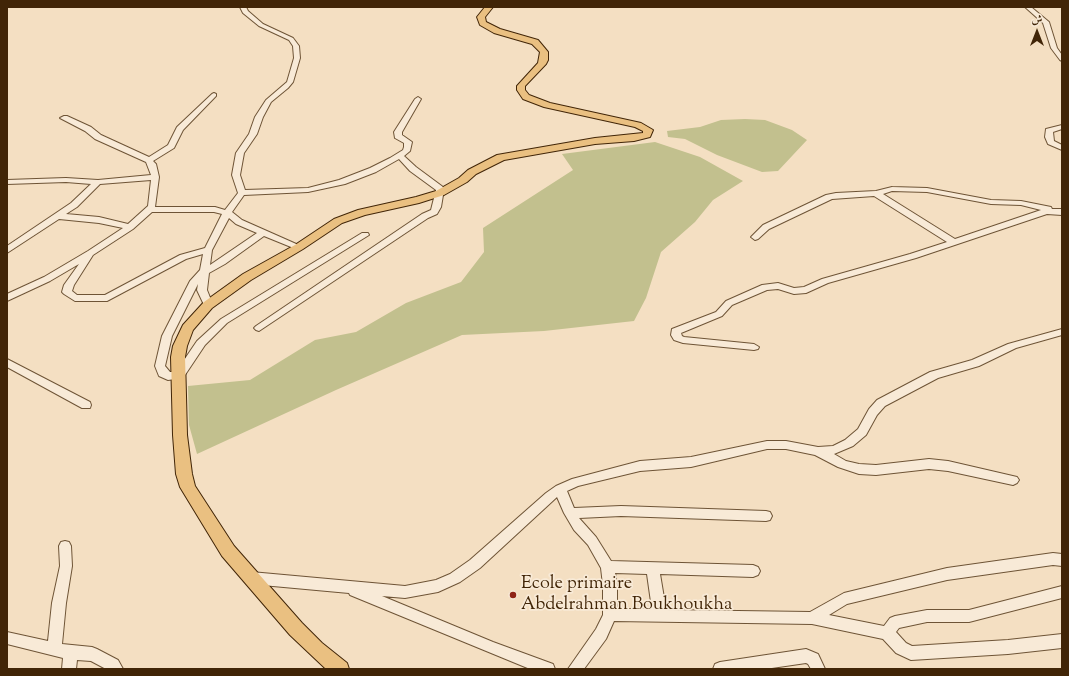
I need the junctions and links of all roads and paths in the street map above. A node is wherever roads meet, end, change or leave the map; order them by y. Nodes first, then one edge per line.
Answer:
1 (244, 7) edge
2 (489, 7) edge
3 (1028, 7) edge
4 (1062, 59) edge
5 (214, 95) dead end
6 (418, 99) dead end
7 (64, 118) dead end
8 (1062, 127) edge
9 (1062, 148) edge
10 (400, 156) junction
11 (149, 160) junction
12 (156, 177) junction
13 (7, 182) edge
14 (98, 182) junction
15 (242, 193) junction
16 (440, 193) junction
17 (876, 193) junction
18 (150, 210) junction
19 (1058, 211) edge
20 (227, 213) junction
21 (58, 216) junction
22 (130, 227) junction
23 (264, 232) junction
24 (365, 235) dead end
25 (755, 237) dead end
26 (954, 242) junction
27 (299, 247) junction
28 (7, 250) edge
29 (208, 250) junction
30 (91, 253) junction
31 (204, 272) junction
32 (18, 292) junction
33 (7, 298) edge
34 (7, 305) edge
35 (208, 305) junction
36 (259, 328) dead end
37 (1062, 332) edge
38 (754, 346) dead end
39 (7, 362) edge
40 (179, 375) junction
41 (86, 405) dead end
42 (818, 450) junction
43 (1013, 480) dead end
44 (560, 489) junction
45 (570, 513) junction
46 (766, 516) dead end
47 (65, 546) dead end
48 (1062, 560) edge
49 (607, 567) junction
50 (653, 568) junction
51 (753, 571) dead end
52 (251, 578) junction
53 (346, 587) junction
54 (1062, 592) edge
55 (610, 615) junction
56 (660, 615) junction
57 (812, 618) junction
58 (887, 633) junction
59 (7, 638) edge
60 (1062, 641) edge
61 (54, 649) junction
62 (71, 653) junction
63 (531, 666) edge
64 (69, 669) edge
65 (116, 669) edge
66 (340, 669) edge
67 (548, 669) edge
68 (575, 669) edge
69 (720, 669) edge
70 (818, 669) edge

1 - 15 street
2 - 16 main road
3 - 4 street
5 - 11 street
6 - 10 street
7 - 11 street
8 - 9 street
10 - 15 street
10 - 16 street
11 - 12 street
12 - 14 street
12 - 18 street
13 - 14 street
14 - 21 street
15 - 20 street
16 - 27 main road
16 - 36 street
17 - 19 street
17 - 25 street
17 - 26 street
18 - 20 street
18 - 22 street
19 - 26 street
20 - 23 street
20 - 29 street
21 - 22 street
21 - 28 street
22 - 30 street
23 - 27 street
23 - 31 street
24 - 40 street
26 - 38 street
27 - 35 main road
29 - 30 street
29 - 31 street
30 - 32 street
31 - 35 street
31 - 40 street
32 - 33 street
32 - 34 street
35 - 40 main road
37 - 42 street
39 - 41 street
40 - 52 main road
42 - 43 street
42 - 44 street
44 - 45 street
44 - 53 street
45 - 46 street
45 - 49 street
47 - 61 street
48 - 57 street
49 - 50 street
49 - 55 street
50 - 51 street
50 - 56 street
52 - 53 street
52 - 66 main road
53 - 63 street
54 - 58 street
55 - 56 street
55 - 68 street
56 - 57 street
57 - 58 street
58 - 60 street
59 - 61 street
61 - 62 street
62 - 64 street
62 - 65 street
63 - 67 street
69 - 70 street

